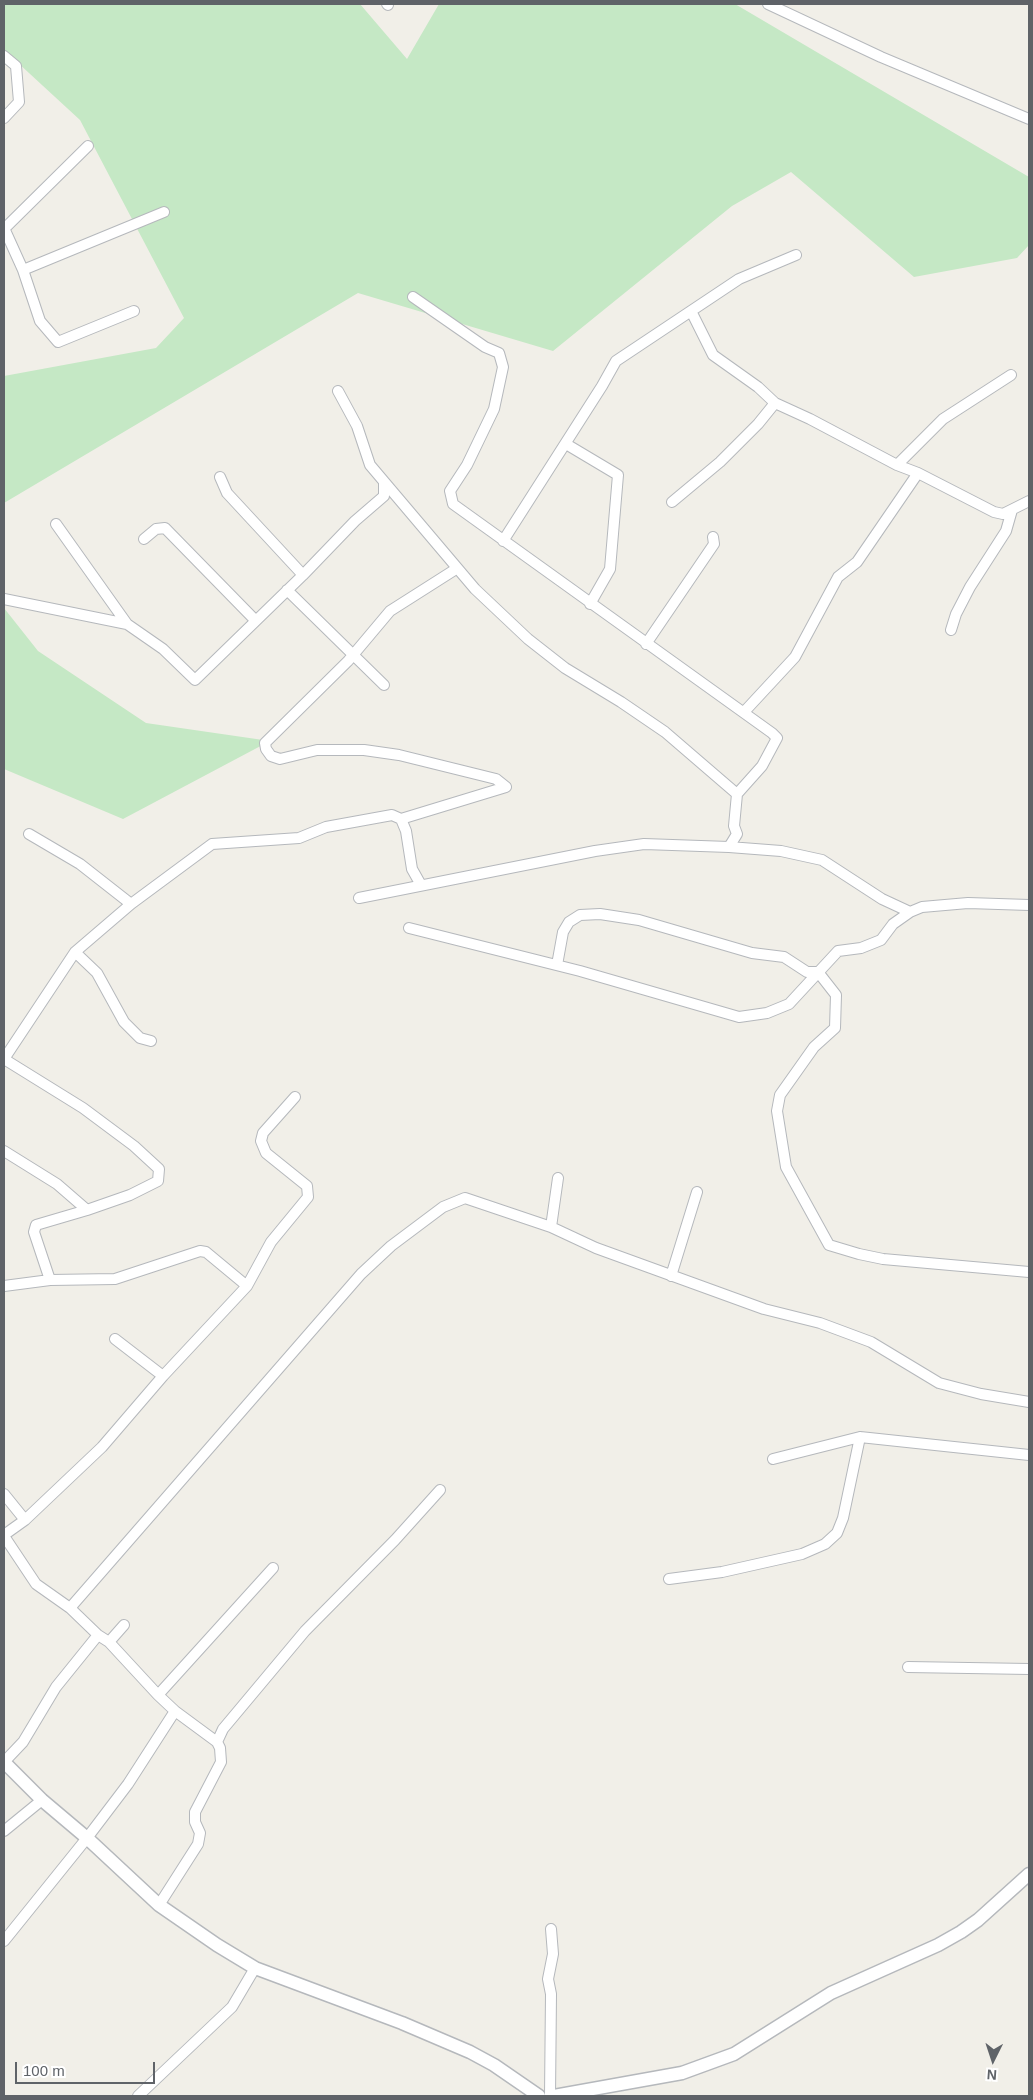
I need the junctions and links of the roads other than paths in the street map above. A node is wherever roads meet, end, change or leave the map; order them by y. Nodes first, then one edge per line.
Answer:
1 (768, 4) edge
2 (4, 56) edge
3 (4, 118) edge
4 (1029, 119) edge
5 (88, 146) dead end
6 (164, 212) dead end
7 (4, 228) edge
8 (796, 255) dead end
9 (23, 270) junction
10 (413, 297) dead end
11 (134, 311) dead end
12 (691, 311) junction
13 (1011, 375) dead end
14 (338, 391) dead end
15 (775, 403) junction
16 (566, 444) junction
17 (897, 465) junction
18 (918, 472) junction
19 (220, 477) dead end
20 (384, 483) junction
21 (1029, 501) edge
22 (672, 502) dead end
23 (1012, 510) junction
24 (56, 524) dead end
25 (714, 537) dead end
26 (144, 539) dead end
27 (503, 541) junction
28 (456, 569) junction
29 (303, 575) junction
30 (287, 590) junction
31 (4, 598) edge
32 (590, 604) junction
33 (254, 620) junction
34 (127, 624) junction
35 (951, 630) dead end
36 (646, 644) junction
37 (352, 656) junction
38 (384, 685) dead end
39 (744, 712) junction
40 (737, 794) junction
41 (401, 819) junction
42 (29, 834) dead end
43 (728, 847) junction
44 (421, 885) junction
45 (359, 898) dead end
46 (131, 904) junction
47 (1029, 905) edge
48 (910, 912) junction
49 (409, 928) dead end
50 (75, 952) junction
51 (557, 965) junction
52 (818, 972) junction
53 (151, 1041) dead end
54 (4, 1059) edge
55 (295, 1097) dead end
56 (4, 1151) edge
57 (558, 1178) dead end
58 (697, 1192) dead end
59 (87, 1210) junction
60 (551, 1227) junction
61 (1029, 1272) edge
62 (671, 1276) junction
63 (50, 1280) junction
64 (4, 1286) edge
65 (247, 1286) junction
66 (115, 1340) dead end
67 (163, 1376) junction
68 (1029, 1402) edge
69 (860, 1437) junction
70 (1029, 1455) edge
71 (773, 1459) dead end
72 (440, 1490) dead end
73 (4, 1494) edge
74 (25, 1520) junction
75 (4, 1535) edge
76 (273, 1568) dead end
77 (669, 1579) dead end
78 (70, 1608) junction
79 (124, 1626) dead end
80 (98, 1634) junction
81 (109, 1642) junction
82 (908, 1667) dead end
83 (1029, 1670) edge
84 (158, 1695) junction
85 (175, 1711) junction
86 (217, 1742) junction
87 (4, 1762) edge
88 (42, 1800) junction
89 (4, 1831) edge
90 (87, 1838) junction
91 (1029, 1874) edge
92 (159, 1905) junction
93 (551, 1929) dead end
94 (4, 1941) edge
95 (255, 1968) junction
96 (138, 2096) edge
97 (539, 2096) edge
98 (550, 2096) edge
99 (554, 2096) edge

1 - 4 street
2 - 3 street
5 - 7 street
6 - 9 street
7 - 9 street
8 - 12 street
9 - 11 street
10 - 27 street
12 - 15 street
12 - 16 street
13 - 17 street
14 - 20 street
15 - 17 street
15 - 22 street
16 - 27 street
16 - 32 street
17 - 18 street
18 - 23 street
18 - 39 street
19 - 29 street
20 - 28 street
20 - 29 street
21 - 23 street
23 - 35 street
24 - 34 street
25 - 36 street
26 - 33 street
27 - 32 street
28 - 37 street
28 - 40 street
29 - 30 street
30 - 33 street
30 - 37 street
31 - 34 street
32 - 36 street
33 - 34 street
36 - 39 street
37 - 38 street
37 - 41 street
39 - 40 street
40 - 43 street
41 - 44 street
41 - 46 street
42 - 46 street
43 - 44 street
43 - 48 street
44 - 45 street
46 - 50 street
47 - 48 street
48 - 52 street
49 - 51 street
50 - 53 street
50 - 54 street
51 - 52 street
51 - 52 street
52 - 61 street
54 - 59 street
55 - 65 street
56 - 59 street
57 - 60 street
58 - 62 street
59 - 63 street
60 - 62 street
60 - 78 street
62 - 68 street
63 - 64 street
63 - 65 street
65 - 67 street
66 - 67 street
67 - 74 street
69 - 70 street
69 - 71 street
69 - 77 street
72 - 86 street
73 - 74 street
74 - 75 street
75 - 78 street
76 - 84 street
78 - 80 street
79 - 81 street
80 - 81 street
80 - 87 street
81 - 84 street
82 - 83 street
84 - 85 street
85 - 86 street
85 - 90 street
86 - 92 street
87 - 88 street
88 - 89 street
88 - 90 street
90 - 92 street
90 - 94 street
91 - 99 street
92 - 95 street
93 - 98 street
95 - 96 street
95 - 97 street

